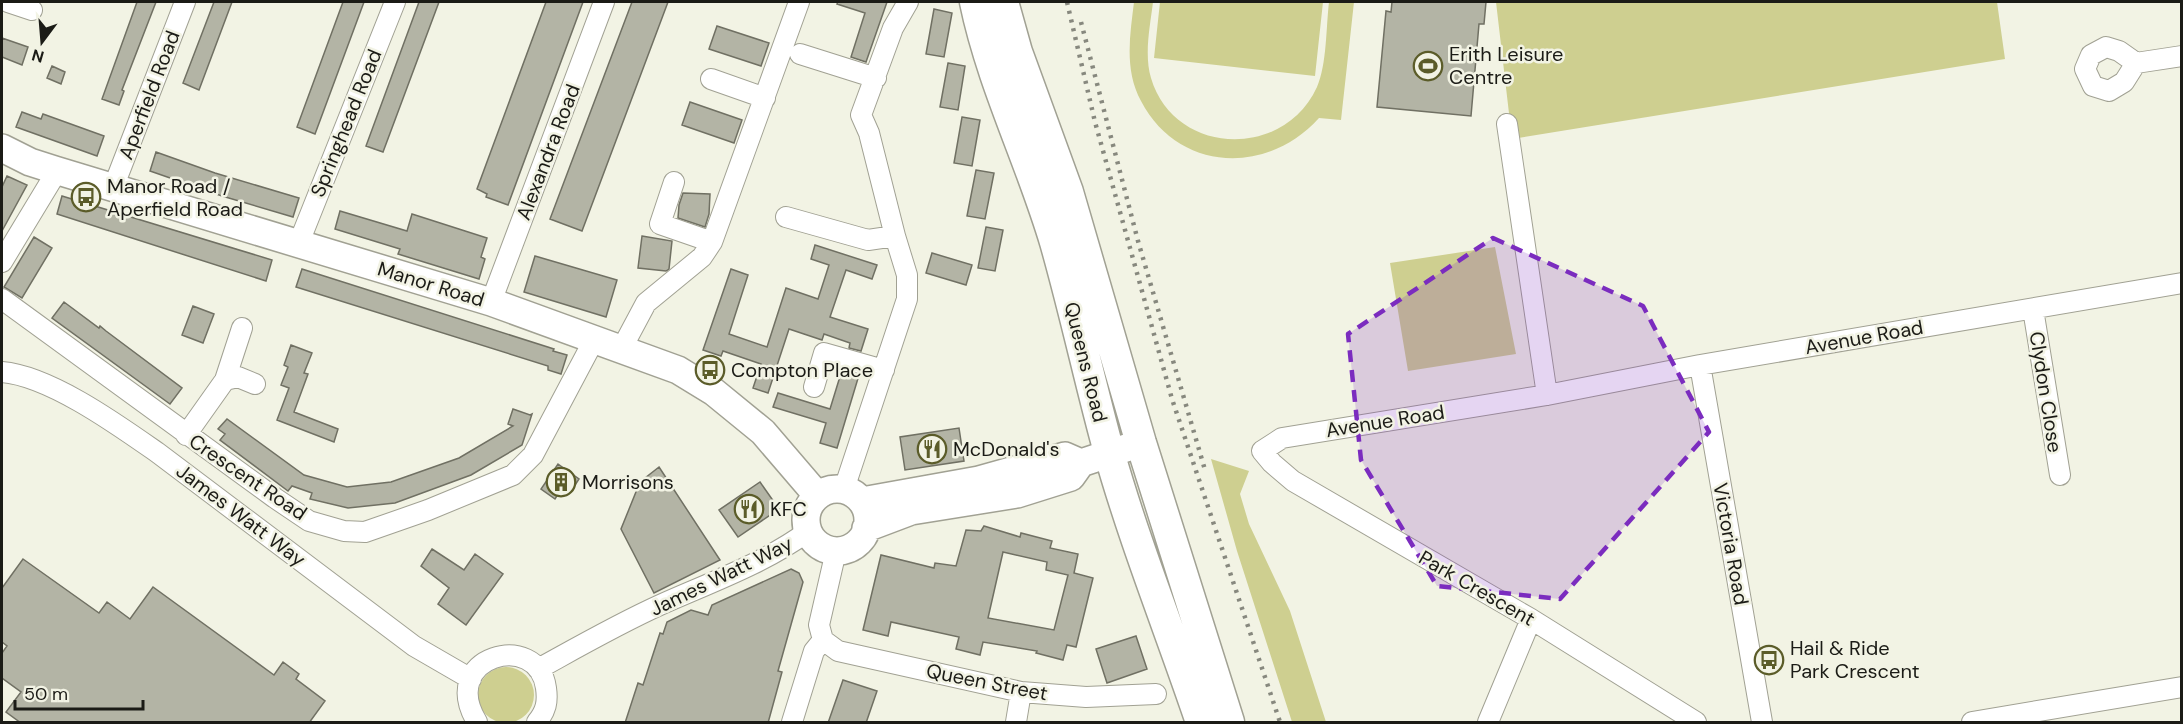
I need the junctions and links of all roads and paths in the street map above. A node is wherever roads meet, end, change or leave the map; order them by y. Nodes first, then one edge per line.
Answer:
1 (8, 2) edge
2 (185, 2) edge
3 (395, 2) edge
4 (604, 2) edge
5 (799, 2) edge
6 (908, 2) edge
7 (975, 2) edge
8 (1003, 2) edge
9 (32, 10) dead end
10 (800, 54) dead end
11 (2181, 56) edge
12 (2136, 63) dead end
13 (876, 78) junction
14 (711, 79) dead end
15 (765, 98) junction
16 (1507, 124) dead end
17 (2, 148) edge
18 (55, 170) junction
19 (674, 182) dead end
20 (113, 188) junction
21 (786, 217) dead end
22 (895, 236) junction
23 (712, 242) junction
24 (298, 245) junction
25 (2, 262) edge
26 (2181, 283) edge
27 (2, 299) edge
28 (491, 302) junction
29 (2032, 309) junction
30 (242, 328) dead end
31 (594, 340) junction
32 (622, 348) junction
33 (1700, 365) junction
34 (884, 370) junction
35 (2, 372) edge
36 (225, 380) junction
37 (255, 384) dead end
38 (814, 387) dead end
39 (1546, 395) junction
40 (186, 435) junction
41 (1141, 443) junction
42 (1262, 451) joint
43 (1109, 453) junction
44 (1081, 463) junction
45 (2060, 475) dead end
46 (817, 495) junction
47 (853, 495) junction
48 (866, 528) junction
49 (807, 532) junction
50 (836, 551) junction
51 (1531, 620) junction
52 (823, 640) junction
53 (538, 669) junction
54 (471, 679) junction
55 (2181, 687) edge
56 (1021, 692) junction
57 (1156, 694) dead end
58 (477, 723) edge
59 (537, 723) edge
60 (792, 723) edge
61 (1016, 723) edge
62 (1201, 723) edge
63 (1229, 723) edge
64 (1488, 723) edge
65 (1696, 723) edge
66 (1762, 723) edge
67 (1972, 723) edge

1 - 9 street
2 - 20 street, Aperfield Road
3 - 24 street, Springhead Road
4 - 28 street, Alexandra Road
5 - 15 street
6 - 13 street
7 - 43 main road, Queens Road
8 - 41 main road, Queens Road
10 - 13 street
11 - 12 street
13 - 22 street
14 - 15 street
15 - 23 street
16 - 39 street
17 - 18 street, Manor Road
18 - 20 street, Manor Road
18 - 25 street
19 - 23 street
20 - 24 street, Manor Road
21 - 22 street
22 - 34 street
23 - 32 street
24 - 28 street, Manor Road
26 - 29 street, Avenue Road
27 - 40 street, Crescent Road
28 - 31 street, Manor Road
29 - 33 street, Avenue Road
29 - 45 street, Clydon Close
30 - 36 street
31 - 32 street, Manor Road
31 - 40 street, Crescent Road
32 - 46 street, Manor Road
33 - 39 street, Avenue Road
33 - 66 street, Victoria Road
34 - 38 street
34 - 47 street
35 - 54 street, James Watt Way
36 - 37 street
36 - 40 street
39 - 42 street, Avenue Road
41 - 43 street
41 - 63 main road, Queens Road
42 - 51 street, Park Crescent
43 - 44 street
43 - 62 main road, Queens Road
44 - 47 street
44 - 48 street
46 - 47 street
46 - 49 street, James Watt Way
47 - 48 street
48 - 50 street
49 - 50 street, James Watt Way
49 - 53 street, James Watt Way
50 - 52 street
51 - 64 street
51 - 65 street, Park Crescent
52 - 56 street, Queen Street
52 - 60 street
53 - 54 street
53 - 59 street
54 - 58 street
55 - 67 street
56 - 57 street, Queen Street
56 - 61 street

